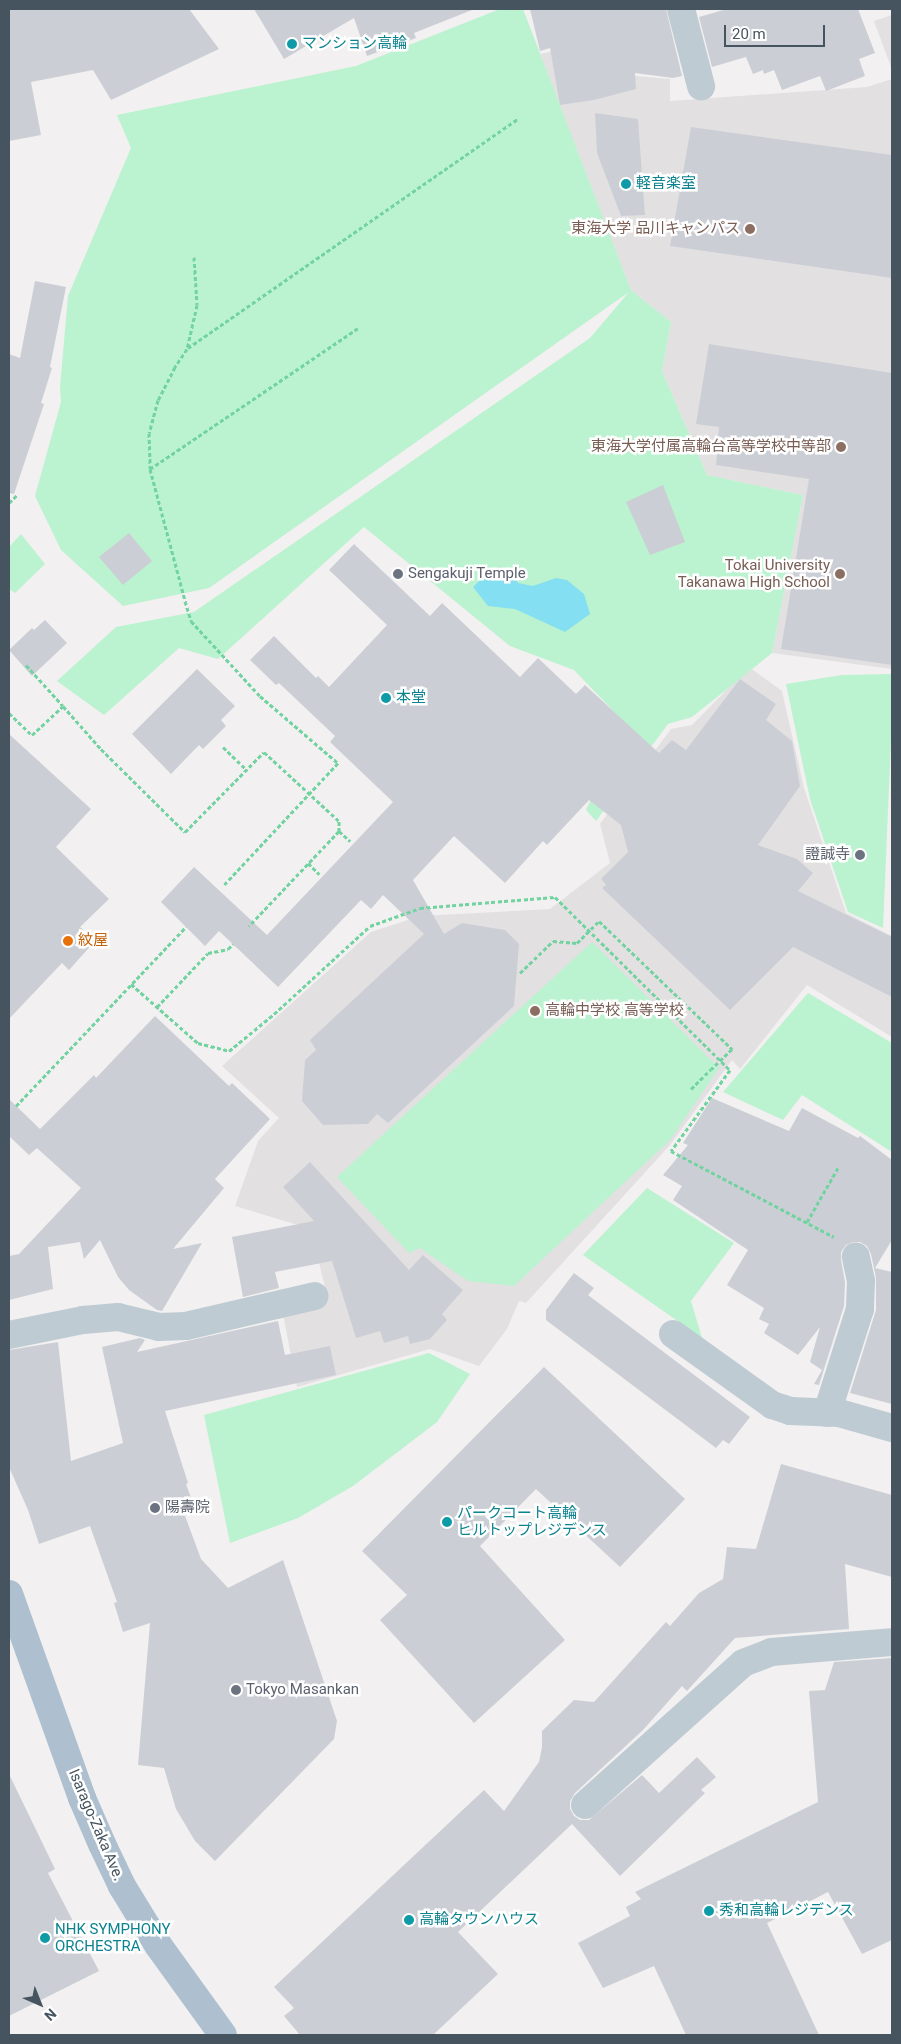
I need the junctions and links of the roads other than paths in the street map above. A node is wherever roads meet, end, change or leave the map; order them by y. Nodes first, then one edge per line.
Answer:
1 (681, 9) edge
2 (701, 86) dead end
3 (856, 1257) road end
4 (315, 1296) dead end
5 (673, 1334) dead end
6 (9, 1335) edge
7 (827, 1413) junction
8 (892, 1428) edge
9 (9, 1594) edge
10 (892, 1642) edge
11 (585, 1805) dead end
12 (223, 2035) edge

1 - 2 lane
3 - 7 lane
4 - 6 lane
5 - 7 lane
7 - 8 lane
9 - 12 main road, Isarago-Zaka Ave.
10 - 11 lane

